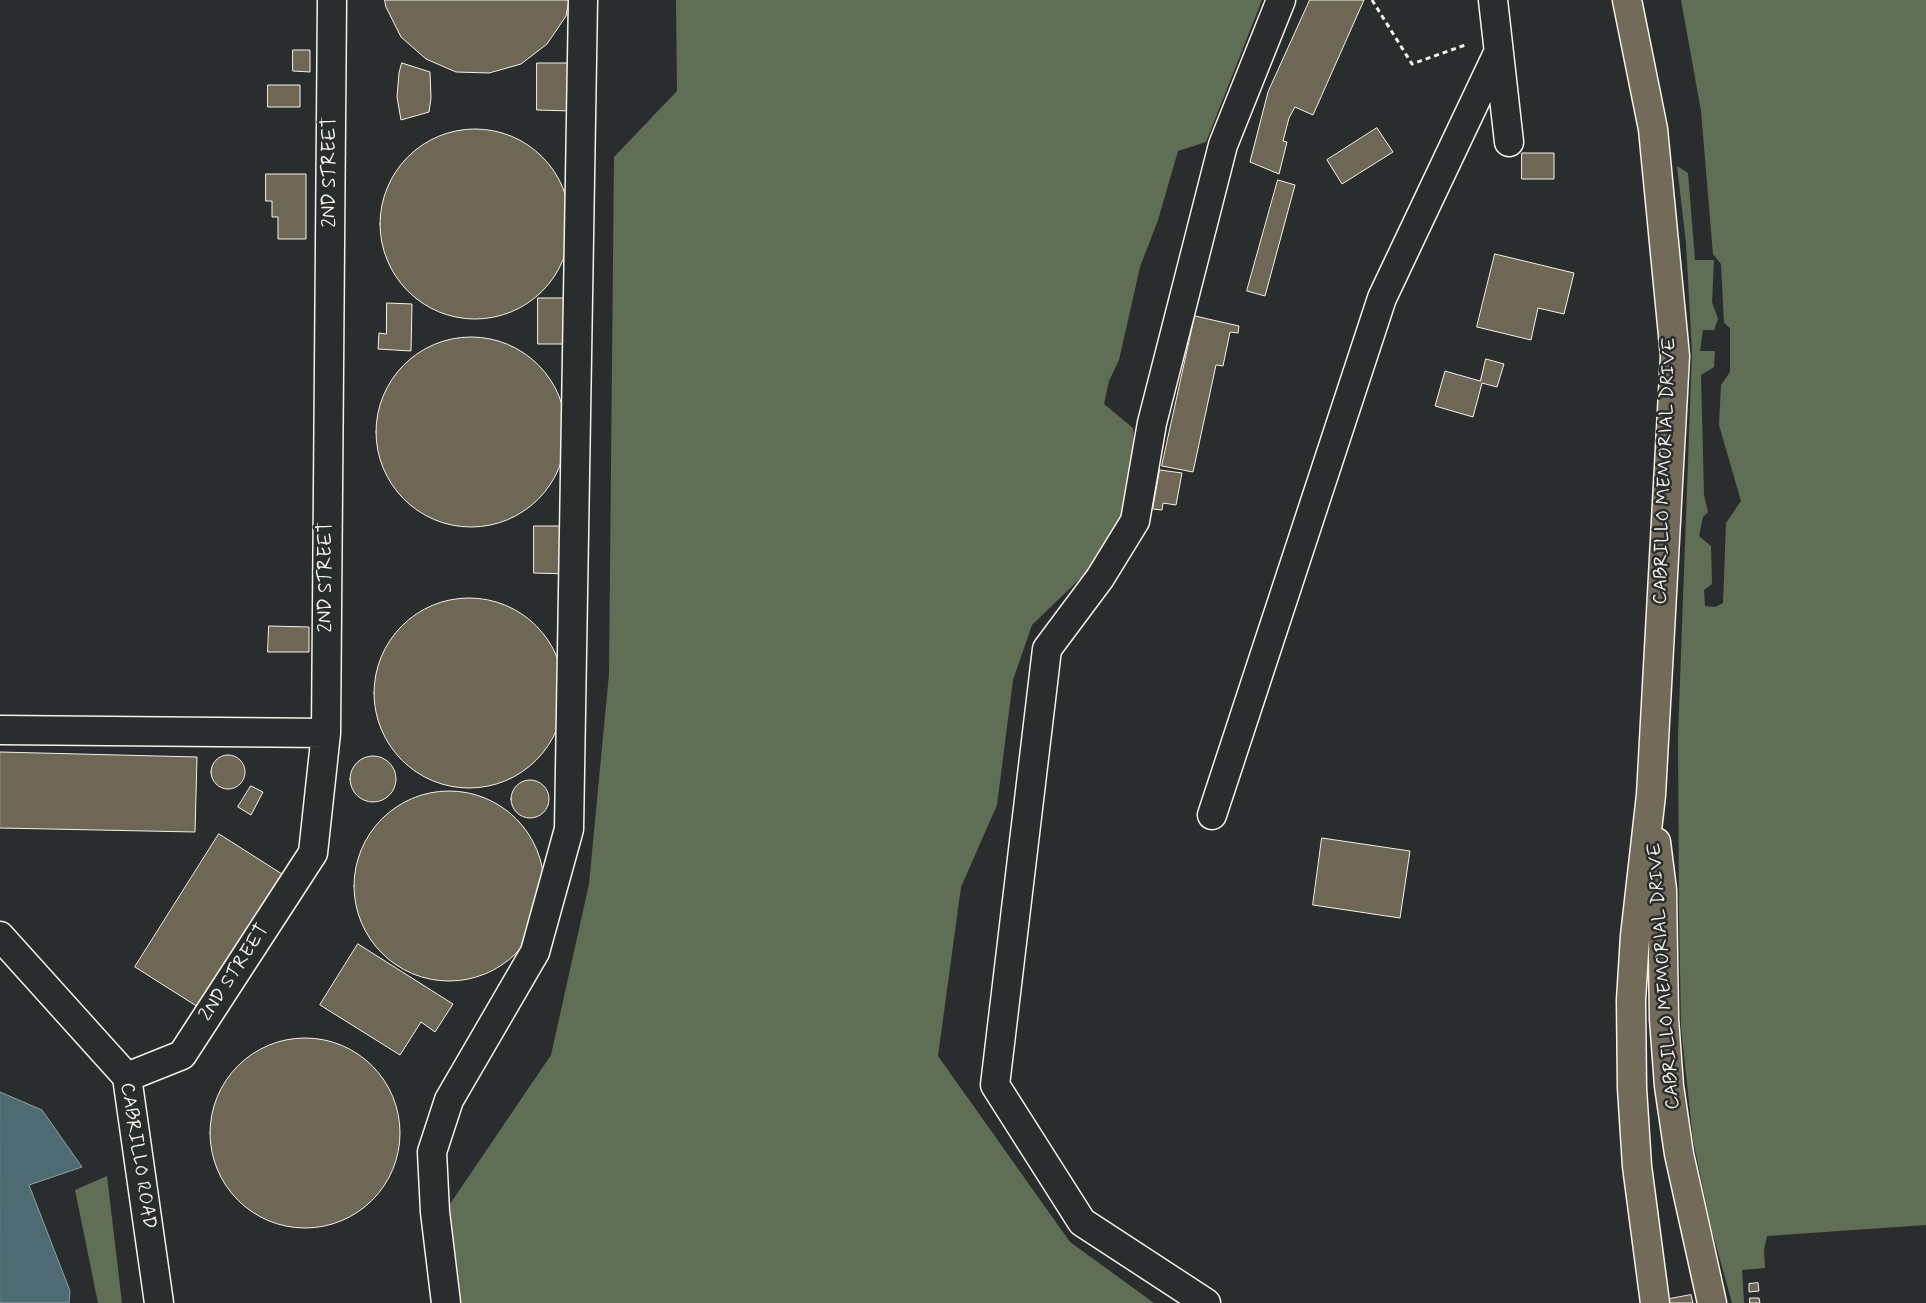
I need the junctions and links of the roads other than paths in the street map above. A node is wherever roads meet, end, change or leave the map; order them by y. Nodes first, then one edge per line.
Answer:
1 (332, 0) edge
2 (583, 0) edge
3 (1281, 0) edge
4 (1493, 0) edge
5 (1628, 0) edge
6 (1497, 43) junction
7 (1508, 142) dead end
8 (0, 730) edge
9 (326, 733) junction
10 (1651, 795) junction
11 (1212, 816) dead end
12 (0, 936) edge
13 (127, 1077) junction
14 (160, 1303) edge
15 (446, 1303) edge
16 (1206, 1303) edge
17 (1655, 1303) edge
18 (1712, 1303) edge

1 - 9 street, 2ND STREET
2 - 15 street
3 - 16 street
4 - 6 street
5 - 10 main road, CABRILLO MEMORIAL DRIVE
6 - 7 street
6 - 11 street
8 - 9 street
9 - 13 street, 2ND STREET
10 - 17 main road, CABRILLO MEMORIAL DRIVE
10 - 18 main road, CABRILLO MEMORIAL DRIVE
12 - 13 street, CABRILLO ROAD
13 - 14 street, CABRILLO ROAD

